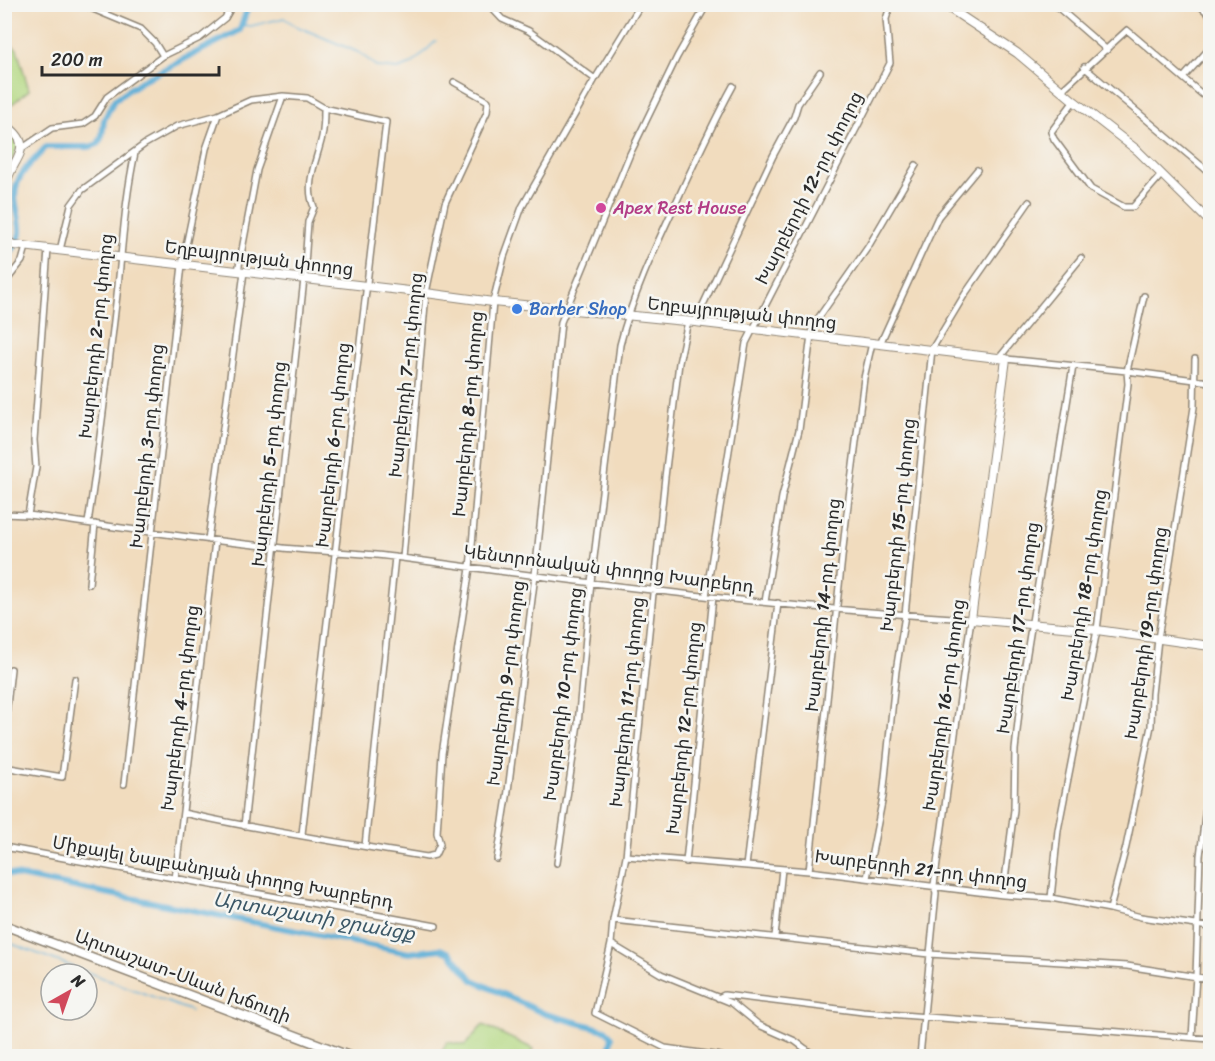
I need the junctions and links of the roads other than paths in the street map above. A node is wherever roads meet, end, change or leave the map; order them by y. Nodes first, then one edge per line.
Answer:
1 (81, 4) edge
2 (233, 4) edge
3 (488, 4) edge
4 (641, 4) edge
5 (707, 4) edge
6 (891, 4) edge
7 (943, 4) edge
8 (1054, 4) edge
9 (1198, 4) edge
10 (1210, 15) edge
11 (1210, 48) edge
12 (1107, 50) junction
13 (163, 56) junction
14 (1084, 67) junction
15 (820, 72) dead end
16 (1183, 78) junction
17 (595, 79) junction
18 (454, 82) dead end
19 (733, 86) dead end
20 (1062, 90) junction
21 (283, 96) junction
22 (1074, 101) junction
23 (1210, 101) edge
24 (324, 108) junction
25 (218, 115) junction
26 (4, 124) edge
27 (21, 149) junction
28 (135, 152) junction
29 (916, 165) dead end
30 (977, 170) dead end
31 (1210, 173) edge
32 (1162, 174) junction
33 (4, 202) edge
34 (1029, 202) dead end
35 (1210, 222) edge
36 (7, 242) edge
37 (23, 246) junction
38 (48, 249) junction
39 (60, 250) junction
40 (121, 257) junction
41 (1081, 258) dead end
42 (182, 265) junction
43 (241, 271) junction
44 (304, 279) junction
45 (4, 284) edge
46 (365, 286) junction
47 (426, 293) junction
48 (1144, 296) dead end
49 (493, 302) junction
50 (565, 308) junction
51 (627, 315) junction
52 (691, 322) junction
53 (753, 328) junction
54 (810, 335) junction
55 (876, 343) junction
56 (932, 350) junction
57 (1003, 358) junction
58 (1195, 359) dead end
59 (1073, 366) junction
60 (1127, 371) junction
61 (1196, 380) junction
62 (1210, 382) edge
63 (4, 514) edge
64 (28, 515) junction
65 (91, 524) junction
66 (152, 532) junction
67 (208, 540) junction
68 (215, 541) junction
69 (275, 547) junction
70 (337, 553) junction
71 (394, 557) junction
72 (403, 558) junction
73 (470, 568) junction
74 (535, 576) junction
75 (591, 582) junction
76 (89, 584) dead end
77 (654, 591) junction
78 (706, 596) junction
79 (713, 597) junction
80 (765, 602) junction
81 (778, 603) junction
82 (838, 608) junction
83 (905, 615) junction
84 (971, 619) junction
85 (1031, 623) junction
86 (1098, 630) junction
87 (1158, 639) junction
88 (1210, 646) edge
89 (11, 669) dead end
90 (75, 679) dead end
91 (4, 733) edge
92 (4, 767) edge
93 (1210, 774) edge
94 (124, 784) dead end
95 (183, 813) junction
96 (243, 826) junction
97 (302, 834) junction
98 (365, 846) junction
99 (4, 847) edge
100 (626, 856) junction
101 (497, 859) dead end
102 (686, 862) junction
103 (557, 863) dead end
104 (746, 866) junction
105 (782, 869) junction
106 (809, 871) junction
107 (867, 878) junction
108 (175, 879) junction
109 (934, 885) junction
110 (1003, 895) junction
111 (1051, 898) junction
112 (1110, 909) junction
113 (613, 920) junction
114 (4, 925) edge
115 (1197, 925) junction
116 (436, 926) dead end
117 (1210, 927) edge
118 (775, 937) junction
119 (611, 944) junction
120 (929, 954) junction
121 (1196, 976) junction
122 (1210, 979) edge
123 (718, 998) junction
124 (925, 1016) junction
125 (1191, 1037) junction
126 (1210, 1039) edge
127 (806, 1049) junction
128 (349, 1056) edge
129 (721, 1056) edge
130 (798, 1056) edge
131 (815, 1056) edge
132 (920, 1056) edge

1 - 13 street
2 - 13 street
3 - 17 street
4 - 17 street, Խարբերդի 8-րդ փողոց
5 - 50 street, Խարբերդի 9-րդ փողոց
6 - 53 street, Խարբերդի 12-րդ փողոց
7 - 20 street
8 - 12 street
9 - 10 street
11 - 16 street
12 - 14 street
12 - 16 street
13 - 27 street
14 - 20 street
14 - 31 street
15 - 52 street, Խարբերդի 11-րդ փողոց
16 - 23 street
17 - 49 street, Խարբերդի 8-րդ փողոց
18 - 47 street, Խարբերդի 7-րդ փողոց
19 - 51 street, Խարբերդի 10-րդ փողոց
20 - 22 street
21 - 24 street
21 - 25 street
21 - 43 street
22 - 32 street
22 - 32 street
24 - 44 street, Խարբերդի 5-րդ փողոց
24 - 46 street, Խարբերդի 6-րդ փողոց
25 - 28 street
25 - 42 street, Խարբերդի 3-րդ փողոց
26 - 27 street
27 - 33 street
28 - 39 street
28 - 40 street, Խարբերդի 2-րդ փողոց
29 - 54 street
30 - 55 street, Խարբերդի 14-րդ փողոց
32 - 35 street
34 - 56 street, Խարբերդի 15-րդ փողոց
36 - 37 street, Եղբայրության փողոց
37 - 38 street, Եղբայրության փողոց
37 - 45 street
38 - 39 street, Եղբայրության փողոց
38 - 64 street
39 - 40 street, Եղբայրության փողոց
40 - 42 street, Եղբայրության փողոց
40 - 65 street, Խարբերդի 2-րդ փողոց
41 - 57 street
42 - 43 street, Եղբայրության փողոց
42 - 66 street, Խարբերդի 3-րդ փողոց
43 - 44 street, Եղբայրության փողոց
43 - 67 street
44 - 46 street, Եղբայրության փողոց
44 - 69 street, Խարբերդի 5-րդ փողոց
46 - 47 street, Եղբայրության փողոց
46 - 70 street, Խարբերդի 6-րդ փողոց
47 - 49 street, Եղբայրության փողոց
47 - 72 street, Խարբերդի 7-րդ փողոց
48 - 60 street, Խարբերդի 18-րդ փողոց
49 - 50 street, Եղբայրության փողոց
49 - 73 street, Խարբերդի 8-րդ փողոց
50 - 51 street, Եղբայրության փողոց
50 - 74 street, Խարբերդի 9-րդ փողոց
51 - 52 street, Եղբայրության փողոց
51 - 75 street, Խարբերդի 10-րդ փողոց
52 - 53 street, Եղբայրության փողոց
52 - 77 street, Խարբերդի 11-րդ փողոց
53 - 54 street, Եղբայրության փողոց
53 - 78 street, Խարբերդի 12-րդ փողոց
54 - 55 street, Եղբայրության փողոց
54 - 80 street
55 - 56 street, Եղբայրության փողոց
55 - 82 street, Խարբերդի 14-րդ փողոց
56 - 57 street, Եղբայրության փողոց
56 - 83 street, Խարբերդի 15-րդ փողոց
57 - 59 street, Եղբայրության փողոց
57 - 84 street, Խարբերդի 16-րդ փողոց
58 - 61 street, Խարբերդի 19-րդ փողոց
59 - 60 street, Եղբայրության փողոց
59 - 85 street, Խարբերդի 17-րդ փողոց
60 - 61 street, Եղբայրության փողոց
60 - 86 street, Խարբերդի 18-րդ փողոց
61 - 62 street, Եղբայրության փողոց
61 - 87 street, Խարբերդի 19-րդ փողոց
63 - 64 street, Կենտրոնական փողոց Խարբերդ
64 - 65 street, Կենտրոնական փողոց Խարբերդ
65 - 66 street, Կենտրոնական փողոց Խարբերդ
65 - 76 street, Խարբերդի 2-րդ փողոց
66 - 67 street, Կենտրոնական փողոց Խարբերդ
66 - 94 street, Խարբերդի 3-րդ փողոց
67 - 68 street, Կենտրոնական փողոց Խարբերդ
68 - 69 street, Կենտրոնական փողոց Խարբերդ
68 - 95 street, Խարբերդի 4-րդ փողոց
69 - 70 street, Կենտրոնական փողոց Խարբերդ
69 - 96 street, Խարբերդի 5-րդ փողոց
70 - 71 street, Կենտրոնական փողոց Խարբերդ
70 - 97 street, Խարբերդի 6-րդ փողոց
71 - 72 street, Կենտրոնական փողոց Խարբերդ
71 - 98 street
72 - 73 street, Կենտրոնական փողոց Խարբերդ
73 - 74 street, Կենտրոնական փողոց Խարբերդ
73 - 98 street, Խարբերդի 8-րդ փողոց
74 - 75 street, Կենտրոնական փողոց Խարբերդ
74 - 101 street, Խարբերդի 9-րդ փողոց
75 - 77 street, Կենտրոնական փողոց Խարբերդ
75 - 103 street, Խարբերդի 10-րդ փողոց
77 - 78 street, Կենտրոնական փողոց Խարբերդ
77 - 100 street, Խարբերդի 11-րդ փողոց
78 - 79 street, Կենտրոնական փողոց Խարբերդ
79 - 80 street, Կենտրոնական փողոց Խարբերդ
79 - 102 street, Խարբերդի 12-րդ փողոց
80 - 81 street, Կենտրոնական փողոց Խարբերդ
81 - 82 street, Կենտրոնական փողոց Խարբերդ
81 - 104 street
82 - 83 street, Կենտրոնական փողոց Խարբերդ
82 - 106 street, Խարբերդի 14-րդ փողոց
83 - 84 street, Կենտրոնական փողոց Խարբերդ
83 - 107 street, Խարբերդի 15-րդ փողոց
84 - 85 street, Կենտրոնական փողոց Խարբերդ
84 - 109 street, Խարբերդի 16-րդ փողոց
85 - 86 street, Կենտրոնական փողոց Խարբերդ
85 - 110 street, Խարբերդի 17-րդ փողոց
86 - 87 street, Կենտրոնական փողոց Խարբերդ
86 - 111 street, Խարբերդի 18-րդ փողոց
87 - 88 street, Կենտրոնական փողոց Խարբերդ
87 - 112 street, Խարբերդի 19-րդ փողոց
89 - 91 street
90 - 92 street
93 - 115 street
95 - 96 street, Խարբերդի 8-րդ փողոց
95 - 108 street, Խարբերդի 4-րդ փողոց
96 - 97 street, Խարբերդի 8-րդ փողոց
97 - 98 street, Խարբերդի 8-րդ փողոց
99 - 108 street, Միքայել Նալբանդյան փողոց Խարբերդ
100 - 102 street, Խարբերդի 21-րդ փողոց
100 - 113 street, Խարբերդի 11-րդ փողոց
102 - 104 street, Խարբերդի 21-րդ փողոց
104 - 105 street, Խարբերդի 21-րդ փողոց
105 - 106 street, Խարբերդի 21-րդ փողոց
105 - 118 street
106 - 107 street, Խարբերդի 21-րդ փողոց
107 - 109 street, Խարբերդի 21-րդ փողոց
108 - 116 street, Միքայել Նալբանդյան փողոց Խարբերդ
109 - 110 street, Խարբերդի 21-րդ փողոց
109 - 120 street, Խարբերդի 16-րդ փողոց
110 - 111 street, Խարբերդի 21-րդ փողոց
111 - 112 street, Խարբերդի 21-րդ փողոց
112 - 115 street, Խարբերդի 21-րդ փողոց
113 - 118 street
113 - 119 street, Խարբերդի 11-րդ փողոց
114 - 128 main road, Արտաշատ-Սևան խճուղի
115 - 117 street, Խարբերդի 21-րդ փողոց
115 - 121 street
118 - 120 street
119 - 123 street
119 - 129 street, Խարբերդի 11-րդ փողոց
120 - 121 street
120 - 124 street, Խարբերդի 16-րդ փողոց
121 - 122 street
121 - 125 street
123 - 124 street
123 - 127 street
124 - 125 street
124 - 132 street, Խարբերդի 16-րդ փողոց
125 - 126 street
127 - 130 street
127 - 131 street

